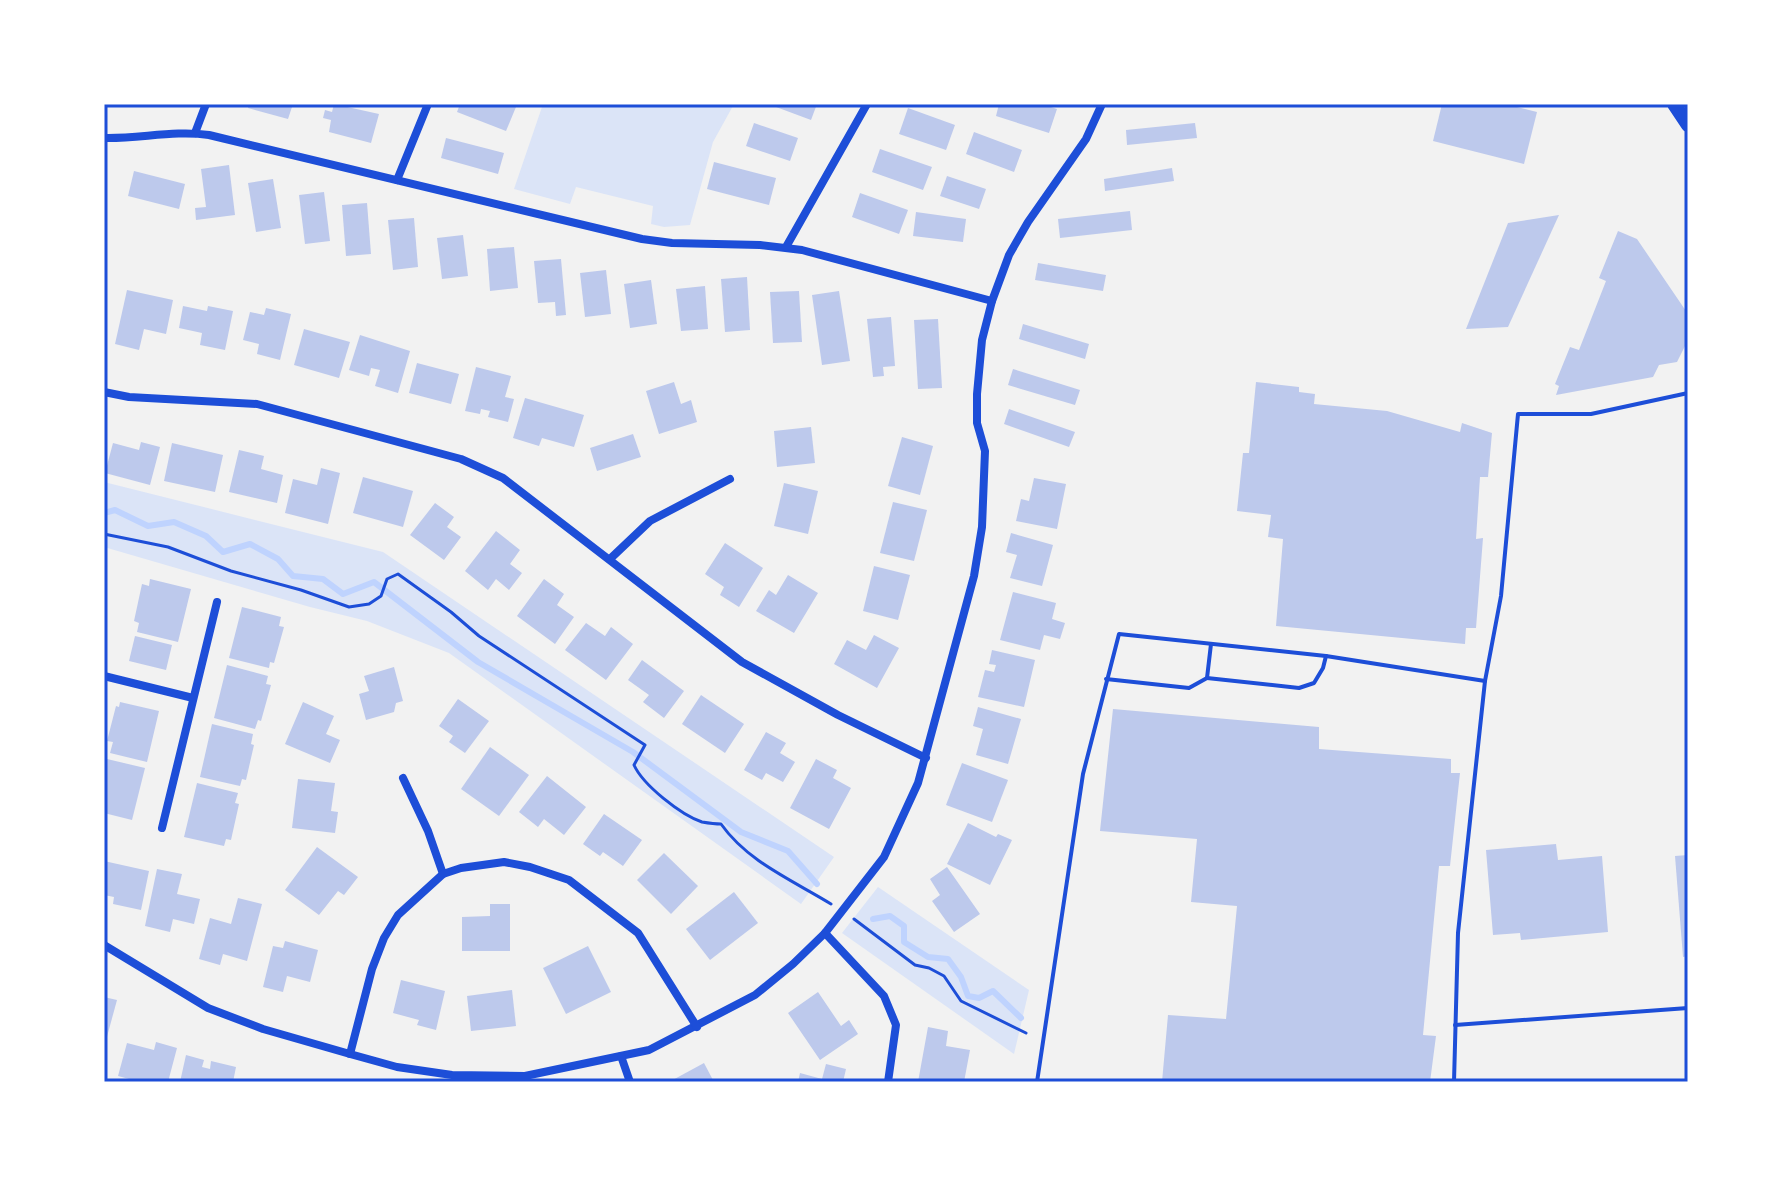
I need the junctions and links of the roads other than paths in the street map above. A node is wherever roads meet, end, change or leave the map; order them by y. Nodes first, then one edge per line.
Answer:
1 (206, 104) edge
2 (428, 104) edge
3 (867, 104) edge
4 (1102, 104) edge
5 (1674, 104) edge
6 (1688, 125) edge
7 (195, 133) junction
8 (104, 138) edge
9 (397, 180) junction
10 (786, 247) junction
11 (992, 301) junction
12 (104, 392) edge
13 (1688, 393) edge
14 (730, 479) dead end
15 (610, 559) junction
16 (217, 602) dead end
17 (1211, 644) junction
18 (1326, 656) junction
19 (104, 676) edge
20 (1207, 678) junction
21 (1106, 679) junction
22 (1485, 681) junction
23 (193, 698) junction
24 (926, 758) junction
25 (403, 778) dead end
26 (162, 828) dead end
27 (443, 874) junction
28 (825, 933) junction
29 (104, 945) edge
30 (1688, 1008) edge
31 (1455, 1025) junction
32 (697, 1027) junction
33 (350, 1054) junction
34 (621, 1056) junction
35 (630, 1082) edge
36 (888, 1082) edge
37 (1037, 1082) edge
38 (1454, 1082) edge

1 - 7 street
2 - 9 street
3 - 10 street
4 - 11 street
5 - 6 highway
7 - 8 street
7 - 9 street
9 - 10 street
10 - 11 street
11 - 24 street
12 - 15 street
13 - 22 lane
14 - 15 street
15 - 24 street
16 - 23 street
17 - 18 lane
17 - 20 lane
17 - 21 lane
18 - 20 lane
18 - 22 lane
19 - 23 street
20 - 21 lane
21 - 37 lane
22 - 31 lane
23 - 26 street
24 - 28 street
25 - 27 street
27 - 32 street
27 - 33 street
28 - 32 street
28 - 36 street
29 - 33 street
30 - 31 lane
31 - 38 lane
32 - 34 street
33 - 34 street
34 - 35 street

